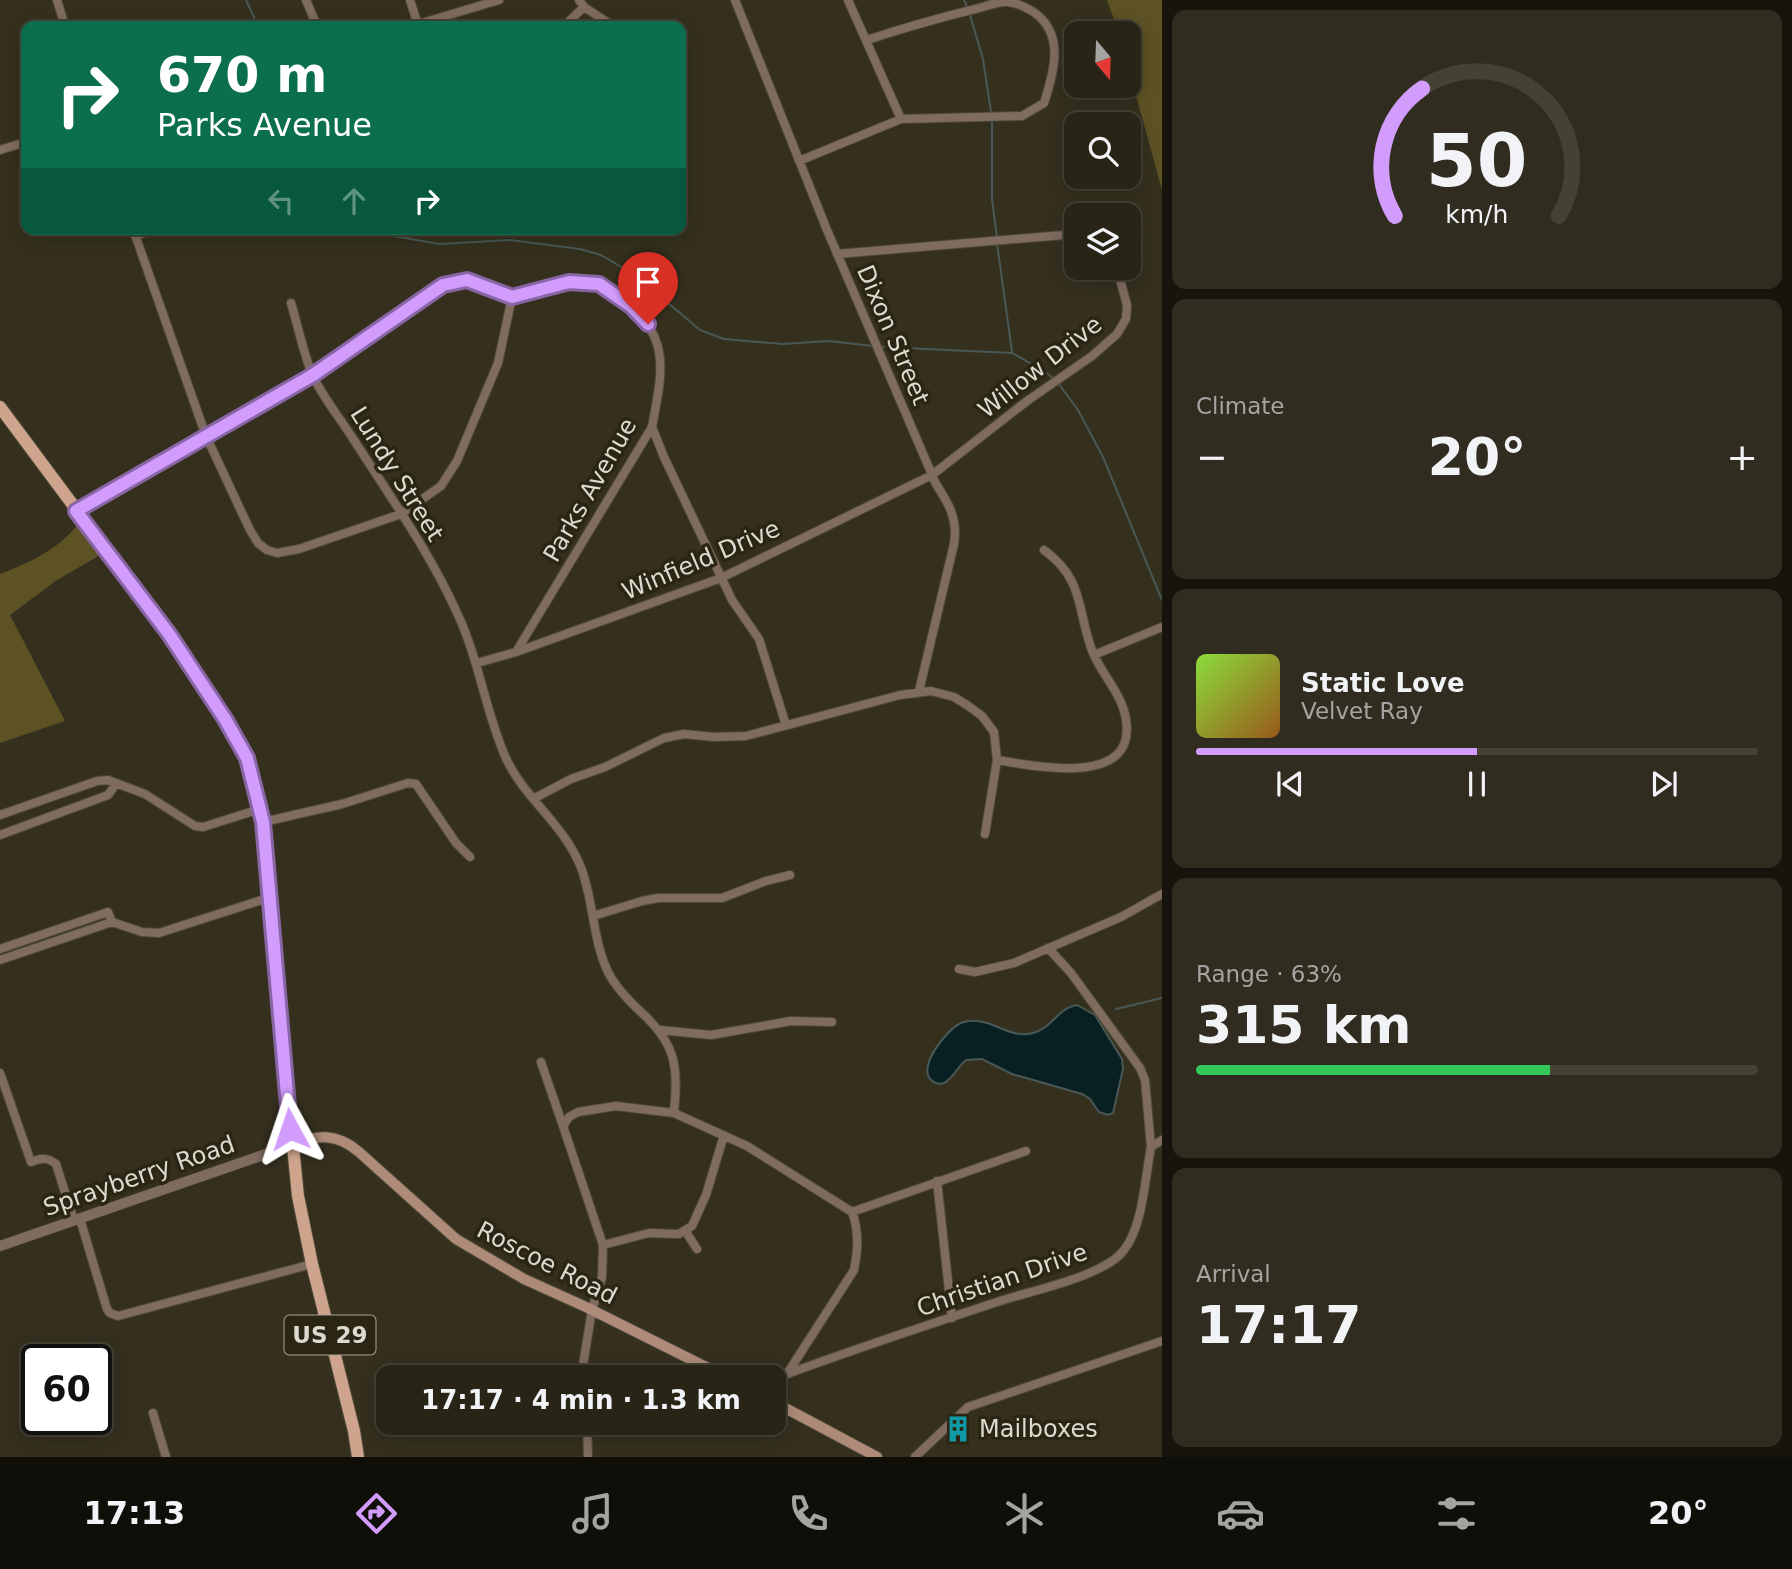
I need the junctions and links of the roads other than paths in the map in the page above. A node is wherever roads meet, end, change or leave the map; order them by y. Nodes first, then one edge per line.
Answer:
1 (57, 0) edge
2 (306, 0) edge
3 (410, 0) edge
4 (499, 0) edge
5 (735, 0) edge
6 (848, 0) edge
7 (582, 3) edge
8 (63, 21) edge
9 (315, 21) edge
10 (414, 21) edge
11 (428, 21) edge
12 (569, 21) edge
13 (606, 21) edge
14 (867, 40) junction
15 (901, 119) junction
16 (21, 144) edge
17 (0, 150) edge
18 (799, 161) junction
19 (135, 235) edge
20 (1064, 235) edge
21 (838, 254) junction
22 (1120, 280) edge
23 (512, 297) junction
24 (291, 303) dead end
25 (313, 375) junction
26 (0, 407) edge
27 (652, 427) junction
28 (206, 436) junction
29 (932, 475) junction
30 (76, 511) junction
31 (401, 514) junction
32 (1044, 550) dead end
33 (721, 578) junction
34 (1162, 627) edge
35 (516, 652) junction
36 (1094, 655) junction
37 (477, 663) junction
38 (919, 691) junction
39 (786, 725) junction
40 (997, 760) junction
41 (116, 784) junction
42 (536, 798) junction
43 (0, 815) edge
44 (262, 815) junction
45 (985, 834) dead end
46 (0, 835) edge
47 (470, 857) dead end
48 (790, 875) dead end
49 (1162, 894) edge
50 (268, 898) junction
51 (593, 916) junction
52 (112, 922) junction
53 (1048, 948) junction
54 (0, 949) edge
55 (0, 960) edge
56 (959, 969) dead end
57 (832, 1022) dead end
58 (660, 1030) junction
59 (541, 1062) dead end
60 (0, 1073) edge
61 (674, 1113) junction
62 (563, 1126) junction
63 (724, 1135) junction
64 (1162, 1140) edge
65 (292, 1145) junction
66 (1151, 1147) junction
67 (1026, 1151) dead end
68 (937, 1181) junction
69 (852, 1212) junction
70 (77, 1220) junction
71 (686, 1232) junction
72 (603, 1245) junction
73 (0, 1246) edge
74 (697, 1249) dead end
75 (312, 1264) junction
76 (592, 1310) junction
77 (951, 1318) junction
78 (1162, 1341) edge
79 (584, 1365) edge
80 (702, 1365) edge
81 (788, 1374) joint
82 (786, 1408) edge
83 (153, 1413) dead end
84 (587, 1435) edge
85 (166, 1457) edge
86 (358, 1457) edge
87 (587, 1457) edge
88 (877, 1457) edge
89 (915, 1457) edge

1 - 8 street
2 - 9 street
3 - 10 street
4 - 11 street
5 - 18 street, Dixon Street
6 - 14 street
7 - 12 street
7 - 13 street
14 - 15 street
14 - 15 street
15 - 18 street
16 - 17 street
18 - 21 street, Dixon Street
19 - 28 street
20 - 21 street
21 - 29 street, Dixon Street
22 - 29 street, Willow Drive
23 - 25 street
23 - 27 street, Parks Avenue
23 - 31 street
24 - 25 street, Lundy Street
25 - 28 street
25 - 31 street, Lundy Street
26 - 30 main road, US 29
27 - 33 street
27 - 35 street, Parks Avenue
28 - 30 street
28 - 31 street
29 - 33 street, Winfield Drive
29 - 38 street, Dixon Street
30 - 44 main road, US 29
31 - 37 street, Lundy Street
32 - 36 street
33 - 35 street, Winfield Drive
33 - 39 street
34 - 36 street
35 - 37 street, Winfield Drive
36 - 40 street
37 - 42 street, Lundy Street
38 - 39 street
38 - 40 street
39 - 42 street
40 - 45 street
41 - 43 street
41 - 44 street
41 - 46 street
42 - 51 street, Lundy Street
44 - 47 street
44 - 50 main road, US 29
48 - 51 street
49 - 53 street
50 - 52 street
50 - 65 main road, US 29
51 - 58 street, Lundy Street
52 - 54 street
52 - 55 street
53 - 56 street
53 - 66 street, Christian Drive
57 - 58 street
58 - 61 street
59 - 62 street
60 - 70 street
61 - 62 street
61 - 63 street
62 - 72 street
63 - 69 street
63 - 71 street
64 - 66 street
65 - 70 street, Sprayberry Road
65 - 75 main road, US 29
65 - 76 main road, Roscoe Road
66 - 77 street, Christian Drive
67 - 68 street
68 - 69 street
68 - 77 street
69 - 81 street
70 - 73 street, Sprayberry Road
70 - 75 street
71 - 72 street
71 - 74 street
72 - 76 street
75 - 86 main road, US 29
76 - 79 street
76 - 80 main road, Roscoe Road
77 - 81 street, Christian Drive
78 - 89 street
82 - 88 main road
83 - 85 street
84 - 87 street

